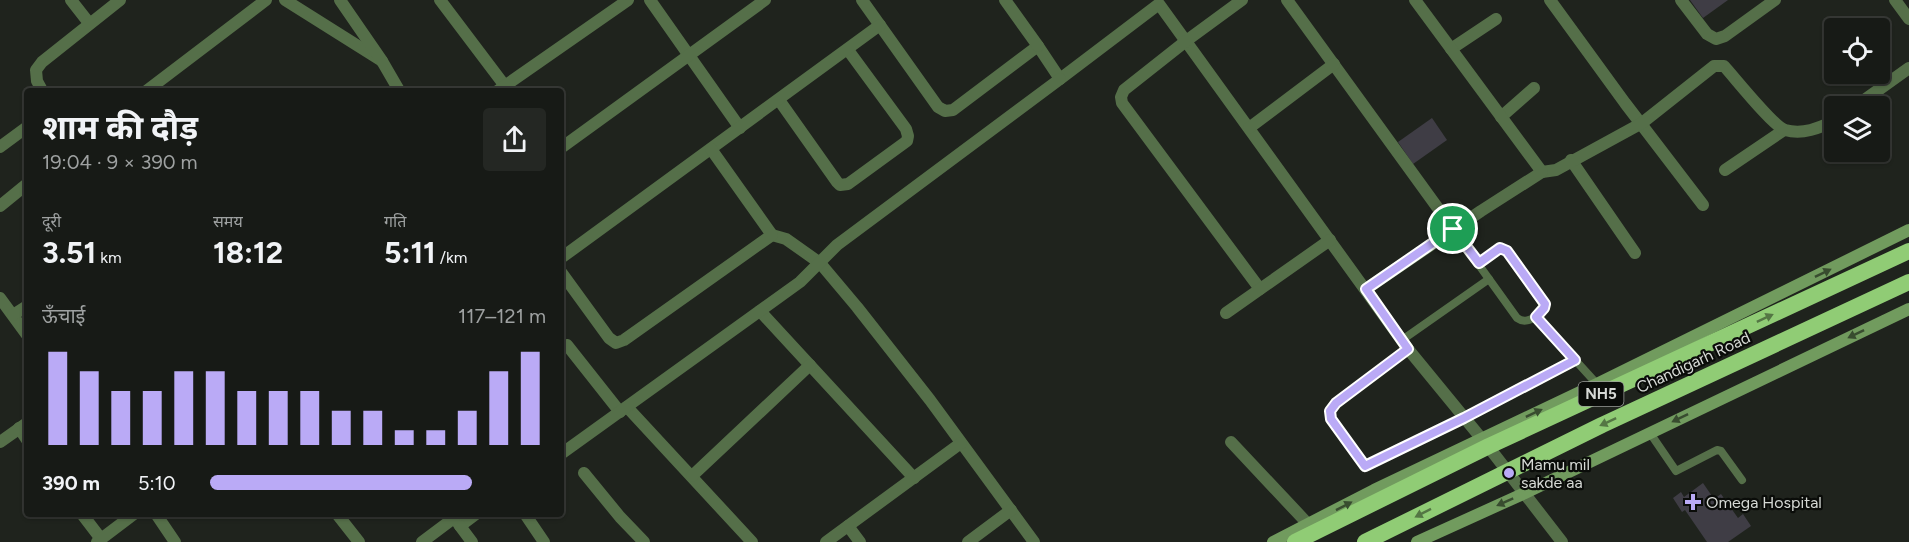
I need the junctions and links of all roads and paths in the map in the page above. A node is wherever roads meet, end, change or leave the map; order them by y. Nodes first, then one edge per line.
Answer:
1 (71, 0) edge
2 (120, 0) edge
3 (266, 0) edge
4 (285, 0) edge
5 (339, 0) edge
6 (628, 0) edge
7 (650, 0) edge
8 (765, 0) edge
9 (862, 0) edge
10 (1005, 0) edge
11 (1242, 0) edge
12 (1287, 0) edge
13 (1415, 0) edge
14 (1550, 0) edge
15 (1681, 0) edge
16 (1775, 0) edge
17 (1895, 0) edge
18 (1160, 1) edge
19 (445, 2) edge
20 (1496, 19) dead end
21 (1909, 19) edge
22 (89, 23) junction
23 (880, 26) junction
24 (1186, 41) junction
25 (1038, 46) junction
26 (1451, 49) junction
27 (848, 50) junction
28 (690, 56) junction
29 (382, 61) junction
30 (1334, 64) junction
31 (1909, 68) edge
32 (1060, 79) junction
33 (41, 88) edge
34 (150, 88) edge
35 (398, 88) edge
36 (501, 88) edge
37 (1534, 88) dead end
38 (1870, 96) edge
39 (779, 100) junction
40 (1501, 117) junction
41 (1642, 123) junction
42 (1824, 126) edge
43 (740, 128) junction
44 (1249, 128) junction
45 (24, 129) edge
46 (1784, 129) junction
47 (564, 146) edge
48 (0, 147) edge
49 (711, 149) junction
50 (1571, 160) junction
51 (1725, 170) dead end
52 (1542, 172) junction
53 (24, 186) edge
54 (1703, 205) dead end
55 (0, 206) edge
56 (1453, 229) junction
57 (1909, 230) edge
58 (772, 235) junction
59 (1330, 240) junction
60 (1909, 251) edge
61 (1635, 253) dead end
62 (564, 256) edge
63 (820, 263) junction
64 (1479, 263) junction
65 (564, 276) edge
66 (1489, 279) junction
67 (1909, 282) edge
68 (1260, 289) junction
69 (1366, 289) junction
70 (0, 298) edge
71 (24, 308) edge
72 (1909, 309) edge
73 (760, 311) junction
74 (1226, 313) dead end
75 (13, 315) junction
76 (1536, 317) junction
77 (24, 331) edge
78 (1405, 344) junction
79 (564, 345) edge
80 (1575, 360) junction
81 (810, 365) junction
82 (1597, 384) junction
83 (624, 410) junction
84 (1464, 418) junction
85 (23, 426) edge
86 (1650, 433) junction
87 (1481, 438) junction
88 (0, 442) edge
89 (1231, 442) dead end
90 (961, 443) junction
91 (564, 452) edge
92 (584, 473) dead end
93 (692, 476) junction
94 (914, 478) junction
95 (1742, 480) dead end
96 (1525, 493) junction
97 (1011, 510) junction
98 (84, 517) edge
99 (130, 517) edge
100 (158, 517) edge
101 (340, 517) edge
102 (527, 517) edge
103 (455, 520) edge
104 (1308, 524) junction
105 (848, 526) junction
106 (99, 540) edge
107 (175, 542) edge
108 (359, 542) edge
109 (423, 542) edge
110 (472, 542) edge
111 (544, 542) edge
112 (645, 542) edge
113 (752, 542) edge
114 (826, 542) edge
115 (860, 542) edge
116 (968, 542) edge
117 (1035, 542) edge
118 (1273, 542) edge
119 (1295, 542) edge
120 (1365, 542) edge
121 (1417, 542) edge
122 (1562, 542) edge

1 - 22 street
2 - 22 street
3 - 34 street
4 - 29 street
5 - 29 street
6 - 36 street
7 - 28 street
8 - 28 street
9 - 23 street
10 - 25 street
11 - 24 street
12 - 30 street
13 - 26 street
14 - 41 street
15 - 16 street
17 - 21 street
18 - 24 street
18 - 32 street
19 - 36 street
20 - 26 street
22 - 33 street
23 - 25 street
23 - 27 street
24 - 44 street
24 - 68 street
25 - 32 street
26 - 40 street
27 - 39 street
27 - 39 street
28 - 43 street
28 - 47 street
29 - 35 street
30 - 44 street
30 - 56 street
31 - 38 street
32 - 63 street
37 - 40 street
39 - 43 street
40 - 52 street
41 - 46 street
41 - 50 street
41 - 54 street
42 - 46 street
43 - 49 street
44 - 59 street
45 - 48 street
46 - 51 street
49 - 58 street
49 - 62 street
50 - 52 street
50 - 61 street
52 - 56 street
53 - 55 street
56 - 64 lane
56 - 69 street
82 -> 57 main road
58 - 63 street
58 - 65 street
59 - 68 street
59 - 69 street
119 -> 60 highway, NH5
63 - 73 street
63 - 90 street
64 - 66 lane
64 - 76 lane
66 - 76 lane
66 - 78 lane
67 -> 120 highway, Chandigarh Road / NH5
68 - 74 street
69 - 78 street
70 - 75 street
71 - 75 street
72 -> 86 main road
73 - 81 street
73 - 83 street
75 - 77 street
76 - 80 lane
78 - 84 street
78 - 84 lane
79 - 83 street
80 - 82 lane
80 - 84 lane
81 - 93 street
81 - 94 street
87 -> 82 main road
83 - 91 street
83 - 93 street
84 - 87 street
85 - 88 street
86 - 95 lane
86 - 96 main road
87 - 96 street
104 -> 87 main road
89 - 104 street
90 - 94 street
90 - 97 street
92 - 112 street
93 - 113 street
94 - 105 street
96 -> 121 main road
96 - 122 street
97 - 116 street
97 - 117 street
98 - 106 street
99 - 106 street
100 - 107 street
101 - 108 street
102 - 111 street
103 - 109 street
103 - 110 street
104 - 118 main road
105 - 114 street
105 - 115 street

